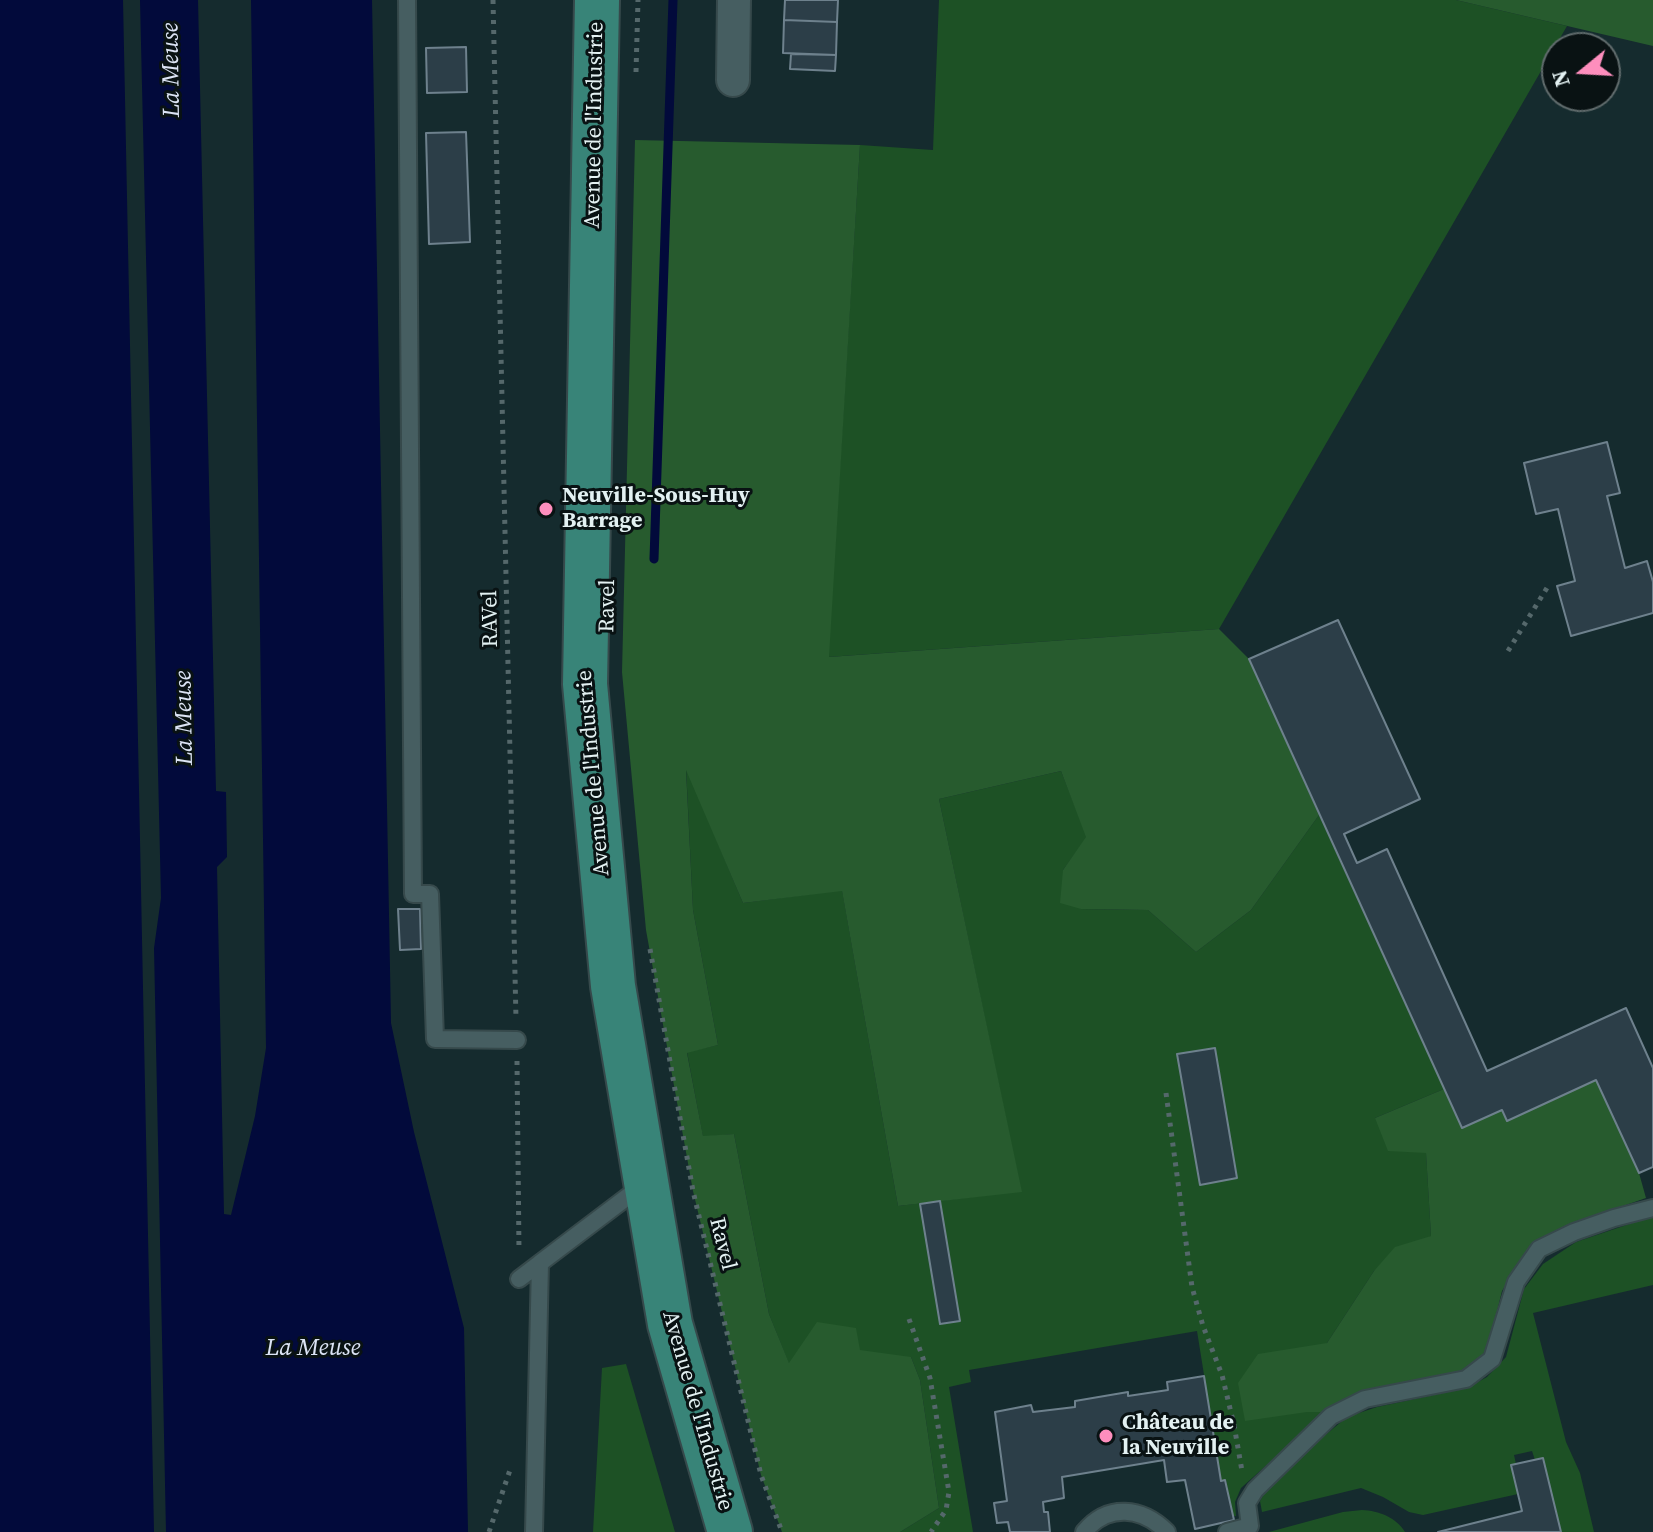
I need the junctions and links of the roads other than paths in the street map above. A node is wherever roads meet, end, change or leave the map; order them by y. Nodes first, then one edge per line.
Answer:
1 (407, 0) edge
2 (597, 0) edge
3 (734, 0) edge
4 (733, 80) dead end
5 (517, 1040) road end
6 (646, 1183) junction
7 (1653, 1208) edge
8 (540, 1263) junction
9 (519, 1279) dead end
10 (534, 1532) edge
11 (730, 1532) edge
12 (1084, 1532) edge
13 (1167, 1532) edge
14 (1227, 1532) edge

1 - 5 lane
2 - 6 main road, Avenue de l'Industrie
3 - 4 street
6 - 8 lane
6 - 11 main road, Avenue de l'Industrie
7 - 14 lane
8 - 9 lane
8 - 10 lane
12 - 13 lane

